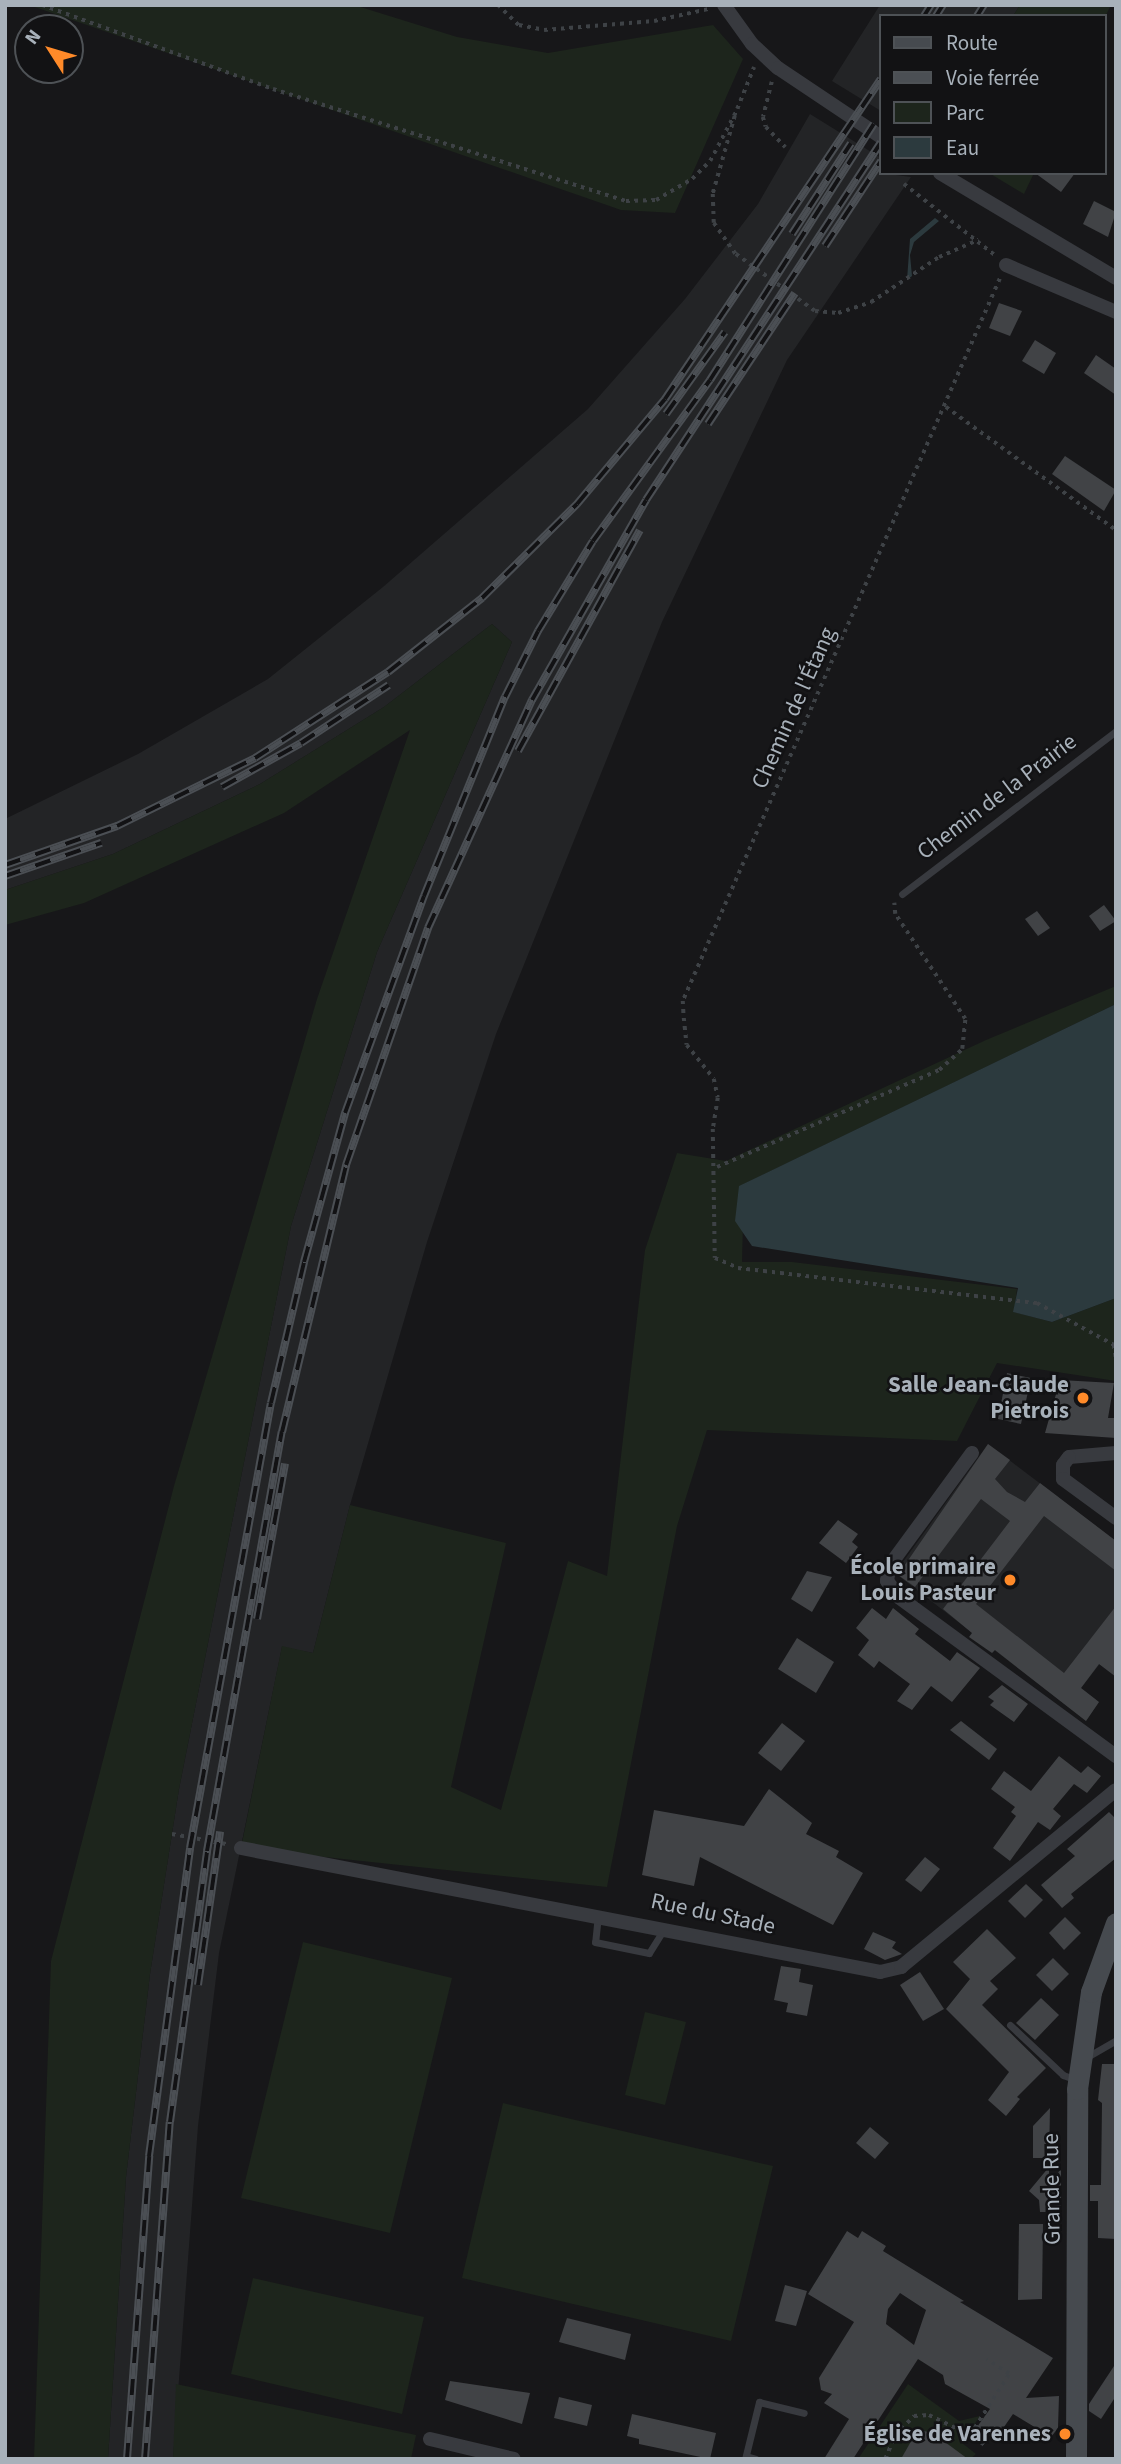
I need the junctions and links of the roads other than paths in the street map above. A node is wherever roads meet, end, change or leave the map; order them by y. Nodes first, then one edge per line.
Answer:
1 (718, 6) edge
2 (880, 136) edge
3 (943, 175) edge
4 (1006, 265) road end
5 (1116, 278) edge
6 (1116, 312) edge
7 (1116, 731) edge
8 (902, 894) road end
9 (972, 1453) dead end
10 (1116, 1453) edge
11 (1116, 1518) edge
12 (1116, 1756) edge
13 (1116, 1790) edge
14 (241, 1847) road end
15 (598, 1914) junction
16 (1116, 1923) edge
17 (665, 1927) junction
18 (1010, 2025) dead end
19 (1116, 2040) edge
20 (1079, 2070) junction
21 (804, 2413) dead end
22 (430, 2439) dead end
23 (746, 2458) edge
24 (514, 2459) edge
25 (756, 2459) edge
26 (1076, 2459) edge

1 - 2 street
3 - 5 street
4 - 6 street
7 - 8 lane, Chemin de la Prairie
9 - 12 street
10 - 11 street
13 - 17 street, Rue du Stade
14 - 15 street, Rue du Stade
15 - 17 street, Rue du Stade
15 - 17 lane
16 - 20 main road, Grande Rue
18 - 20 lane
19 - 20 lane
20 - 26 main road, Grande Rue
21 - 23 lane
22 - 24 street
23 - 25 lane

